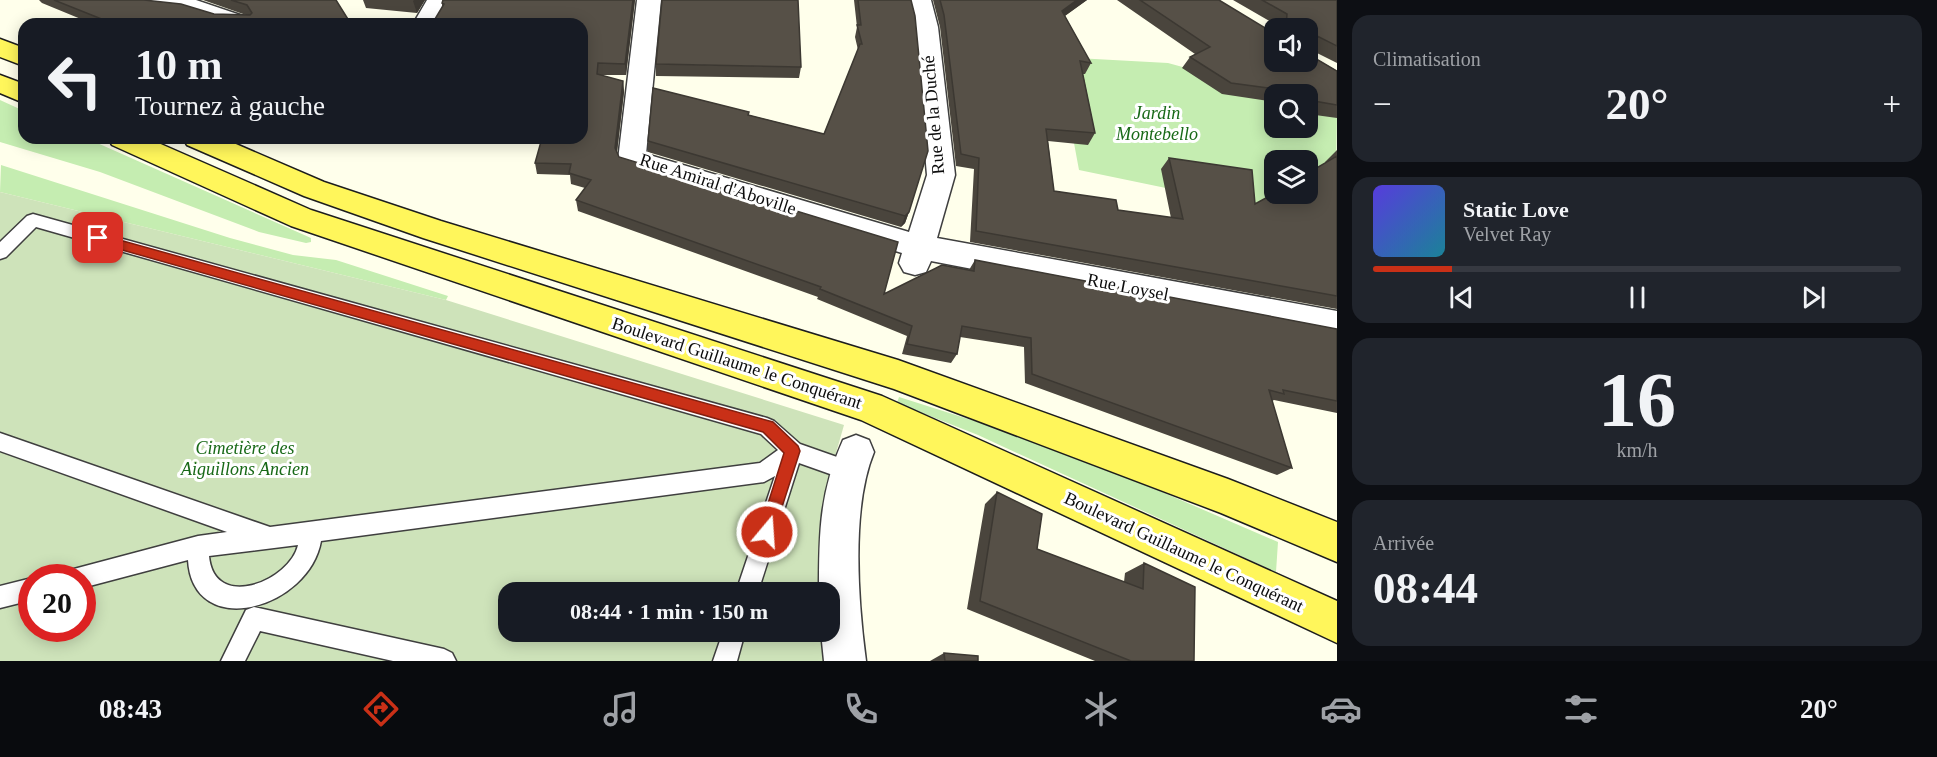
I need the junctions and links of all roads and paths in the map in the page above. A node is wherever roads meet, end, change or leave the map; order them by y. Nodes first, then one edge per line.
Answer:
1 (127, 0) edge
2 (439, 0) edge
3 (649, 0) edge
4 (919, 0) edge
5 (196, 3) edge
6 (230, 18) edge
7 (428, 18) edge
8 (0, 83) edge
9 (18, 91) edge
10 (135, 144) edge
11 (211, 144) edge
12 (0, 252) edge
13 (917, 255) junction
14 (1337, 325) edge
15 (0, 442) edge
16 (793, 451) junction
17 (852, 461) joint
18 (311, 531) junction
19 (267, 536) junction
20 (1337, 542) edge
21 (198, 547) junction
22 (96, 573) edge
23 (750, 582) edge
24 (18, 592) edge
25 (0, 597) edge
26 (241, 598) junction
27 (254, 618) junction
28 (1337, 622) edge
29 (732, 642) edge
30 (232, 661) edge
31 (444, 661) edge
32 (725, 661) edge
33 (845, 661) edge

1 - 5 street
2 - 7 street
3 - 13 street, Rue Amiral d'Aboville
4 - 13 street, Rue de la Duché
5 - 6 street
8 - 9 main road
10 - 28 main road, Boulevard Guillaume le Conquérant
11 - 20 main road, Boulevard Guillaume le Conquérant
12 - 16 lane
13 - 14 street, Rue Loysel
15 - 19 lane
16 - 17 lane
16 - 18 lane
16 - 23 lane
17 - 33 street
18 - 19 lane
18 - 26 lane
19 - 21 lane
21 - 22 lane
21 - 26 lane
24 - 25 lane
26 - 27 lane
27 - 30 lane
27 - 31 lane
29 - 32 lane

